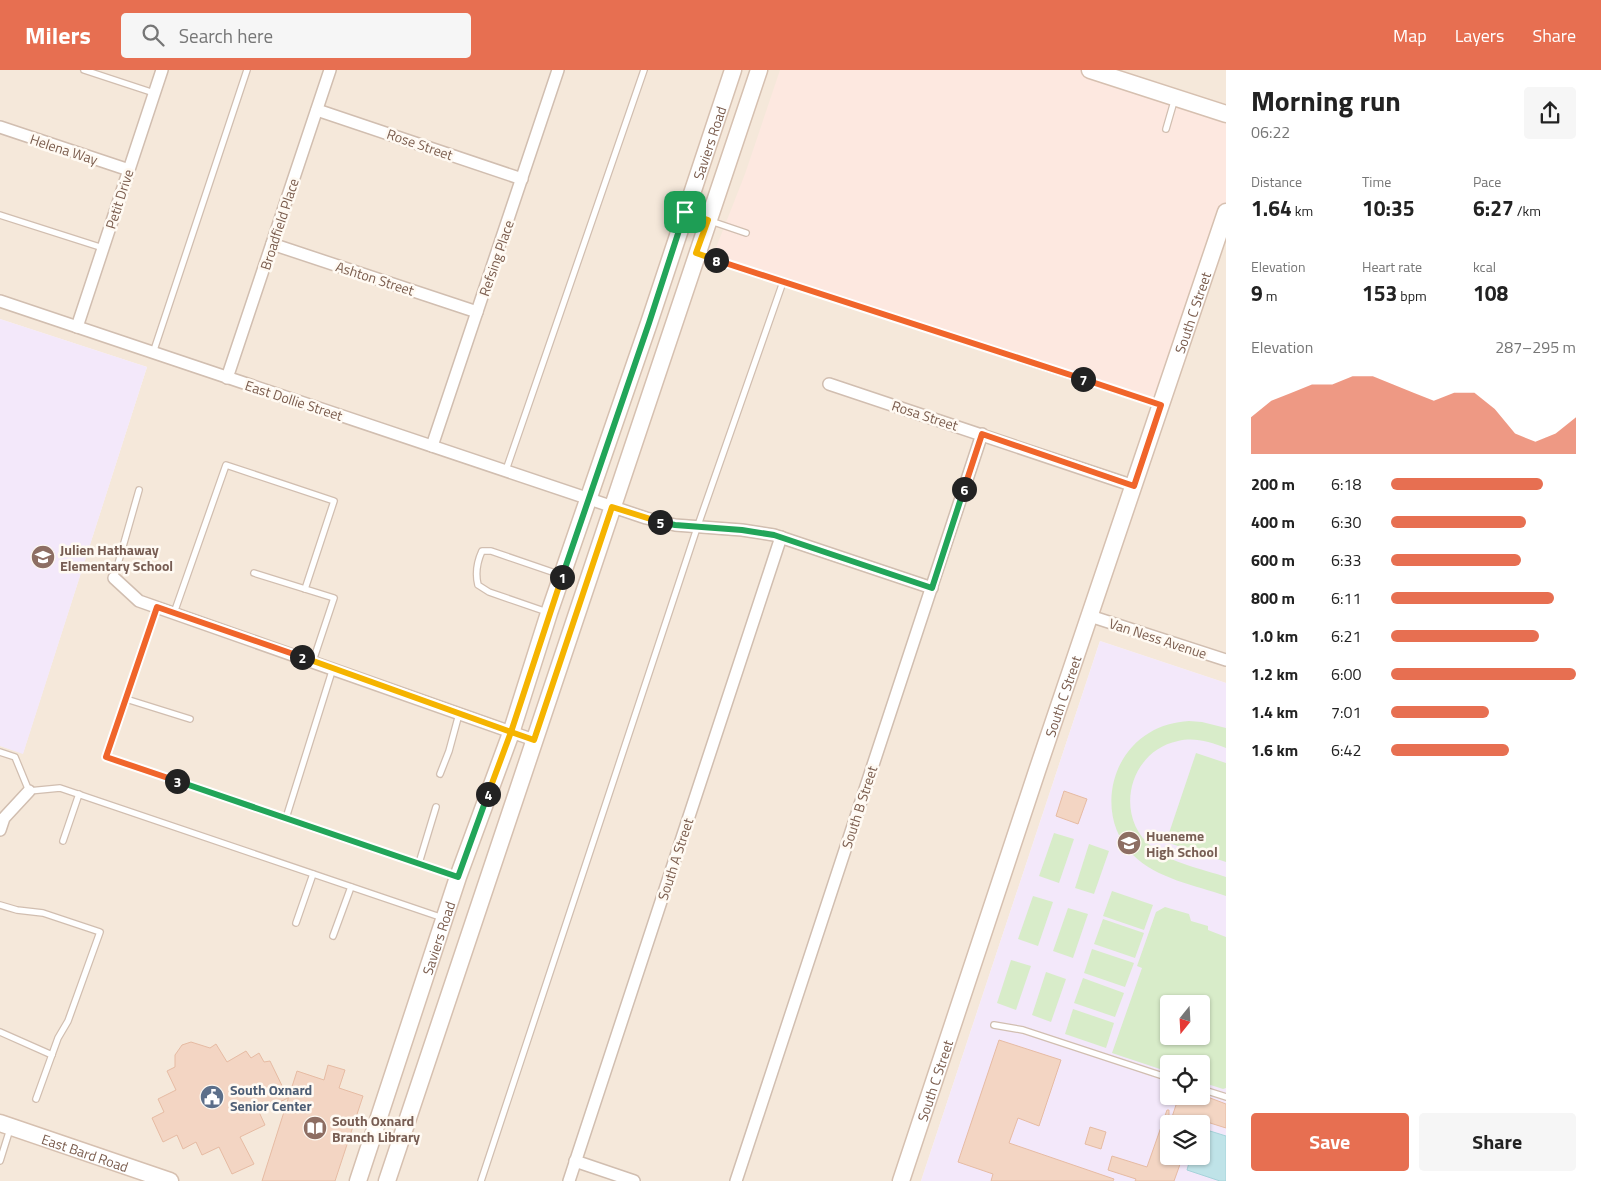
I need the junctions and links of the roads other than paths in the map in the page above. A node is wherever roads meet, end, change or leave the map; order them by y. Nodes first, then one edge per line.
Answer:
1 (84, 70) edge
2 (162, 70) edge
3 (247, 70) edge
4 (330, 70) edge
5 (558, 70) edge
6 (644, 70) edge
7 (733, 70) edge
8 (759, 70) edge
9 (1090, 70) edge
10 (154, 93) junction
11 (1175, 98) junction
12 (317, 110) junction
13 (1226, 114) edge
14 (0, 127) edge
15 (1166, 130) dead end
16 (129, 170) junction
17 (522, 178) junction
18 (685, 212) junction
19 (1226, 212) edge
20 (0, 215) edge
21 (708, 220) junction
22 (746, 233) dead end
23 (272, 244) junction
24 (102, 248) junction
25 (696, 253) junction
26 (783, 282) junction
27 (1, 304) edge
28 (478, 312) junction
29 (76, 327) junction
30 (153, 353) junction
31 (227, 378) junction
32 (830, 384) dead end
33 (1161, 405) junction
34 (982, 434) junction
35 (432, 446) junction
36 (506, 470) junction
37 (1134, 486) junction
38 (138, 490) dead end
39 (588, 499) junction
40 (612, 507) junction
41 (697, 528) junction
42 (780, 537) junction
43 (254, 573) dead end
44 (562, 575) junction
45 (114, 578) joint
46 (932, 588) junction
47 (305, 589) junction
48 (157, 607) junction
49 (174, 613) junction
50 (549, 613) junction
51 (1090, 616) junction
52 (1226, 660) edge
53 (313, 661) junction
54 (333, 668) junction
55 (126, 699) junction
56 (459, 714) junction
57 (190, 719) dead end
58 (511, 732) junction
59 (534, 740) junction
60 (0, 752) edge
61 (440, 774) dead end
62 (29, 791) junction
63 (79, 794) junction
64 (436, 807) dead end
65 (286, 818) junction
66 (0, 830) edge
67 (63, 841) dead end
68 (418, 863) junction
69 (313, 874) junction
70 (458, 877) junction
71 (350, 887) junction
72 (0, 905) edge
73 (444, 918) junction
74 (296, 923) dead end
75 (333, 936) dead end
76 (994, 1025) dead end
77 (0, 1032) edge
78 (52, 1055) junction
79 (1160, 1075) edge
80 (1210, 1092) edge
81 (1226, 1098) edge
82 (36, 1099) dead end
83 (6, 1125) edge
84 (0, 1161) edge
85 (575, 1162) junction
86 (170, 1181) edge
87 (358, 1181) edge
88 (387, 1181) edge
89 (481, 1181) edge
90 (569, 1181) edge
91 (634, 1181) edge
92 (736, 1181) edge
93 (901, 1181) edge

1 - 10 lane
2 - 10 street, Petit Drive
3 - 30 lane
4 - 12 street, Broadfield Place
5 - 17 street, Refsing Place
6 - 36 lane
7 - 18 main road, Saviers Road
8 - 21 main road, Saviers Road
9 - 11 main road
10 - 16 street, Petit Drive
11 - 13 main road
11 - 15 lane
12 - 17 street, Rose Street
12 - 23 street, Broadfield Place
14 - 16 street, Helena Way
16 - 24 street, Petit Drive
17 - 28 street, Refsing Place
18 - 21 lane
18 - 39 main road, Saviers Road
19 - 33 main road, South C Street
20 - 24 lane
21 - 22 lane
21 - 25 main road, Saviers Road
23 - 28 street, Ashton Street
23 - 31 street, Broadfield Place
24 - 29 street, Petit Drive
25 - 26 lane
25 - 40 main road, Saviers Road
26 - 33 lane
26 - 41 lane
27 - 29 street, East Dollie Street
28 - 35 street, Refsing Place
29 - 30 street, East Dollie Street
30 - 31 street, East Dollie Street
31 - 35 street, East Dollie Street
32 - 34 street, Rosa Street
33 - 37 main road, South C Street
34 - 37 street, Rosa Street
34 - 46 street, South B Street
35 - 36 street, East Dollie Street
36 - 39 street, East Dollie Street
37 - 51 main road, South C Street
38 - 45 lane
39 - 40 street, East Dollie Street
39 - 44 main road, Saviers Road
40 - 41 street, East Dollie Street
40 - 59 main road, Saviers Road
41 - 42 street, East Dollie Street
41 - 89 lane
42 - 46 street, East Dollie Street
42 - 85 street, South A Street
43 - 47 lane
44 - 50 main road, Saviers Road
44 - 50 lane
45 - 48 street
46 - 92 street, South B Street
47 - 49 lane
47 - 53 lane
48 - 49 street
48 - 55 lane
49 - 53 street
50 - 58 main road, Saviers Road
51 - 52 street, Van Ness Avenue
51 - 93 main road, South C Street
53 - 54 street
54 - 56 street
54 - 65 lane
55 - 57 lane
55 - 65 lane
56 - 58 street
56 - 61 lane
58 - 59 street
58 - 70 main road, Saviers Road
59 - 88 main road, Saviers Road
60 - 62 lane
62 - 63 lane
62 - 66 street
63 - 67 lane
63 - 69 lane
64 - 68 lane
65 - 68 lane
68 - 70 lane
69 - 71 lane
69 - 74 lane
70 - 73 main road, Saviers Road
71 - 73 lane
71 - 75 lane
72 - 78 lane
73 - 87 main road, Saviers Road
76 - 79 lane
77 - 78 lane
78 - 82 lane
80 - 81 lane
83 - 84 lane
83 - 86 main road, East Bard Road
85 - 90 street, South A Street
85 - 91 street

